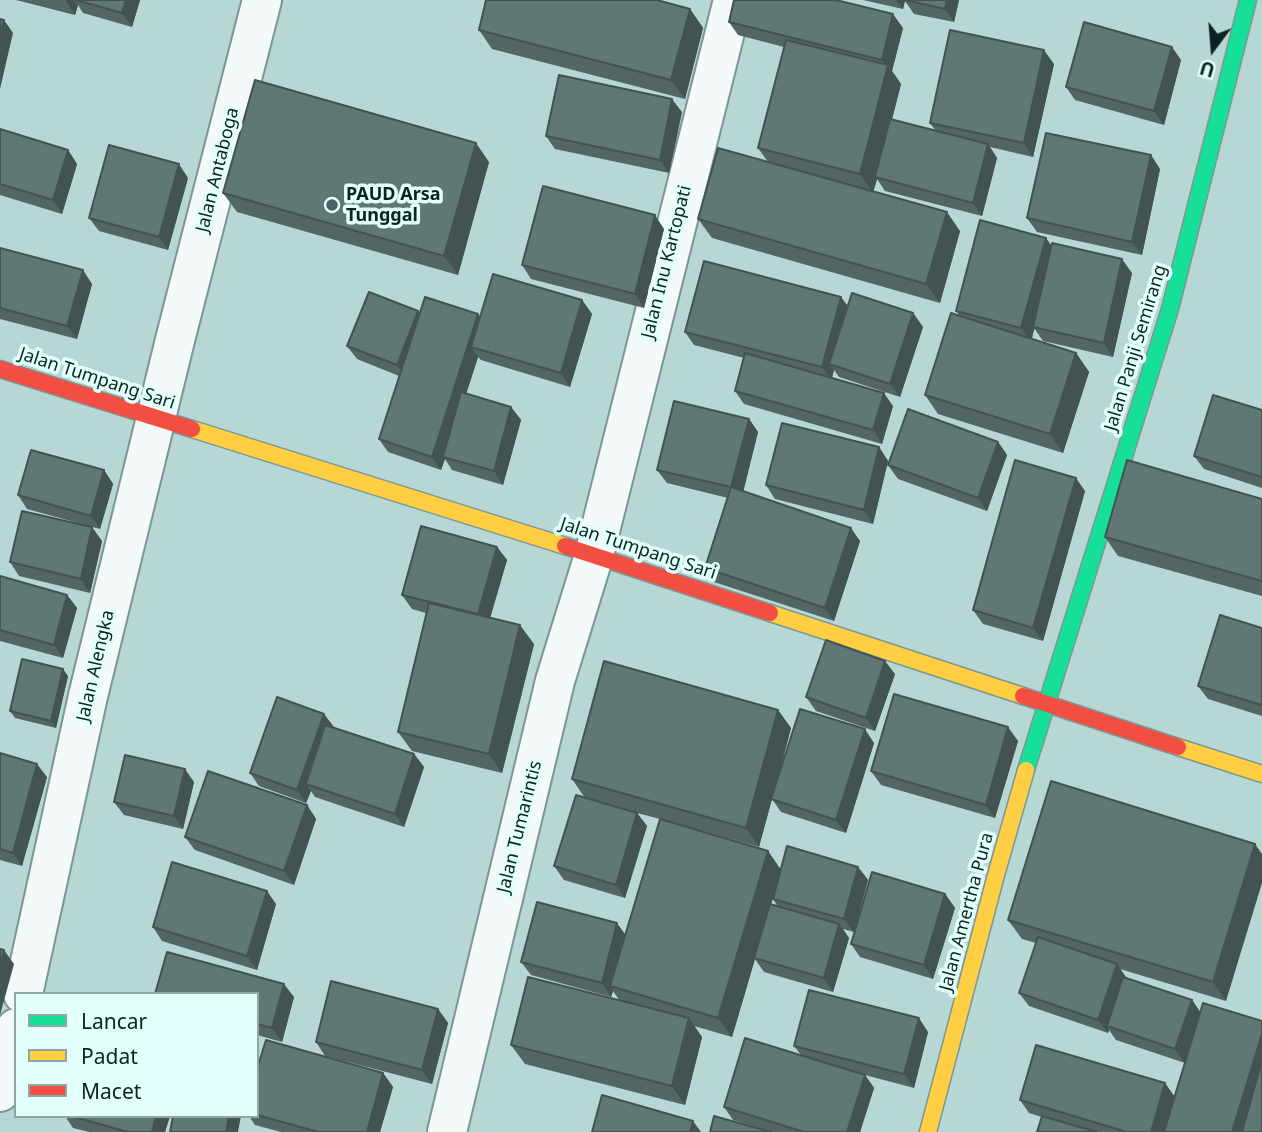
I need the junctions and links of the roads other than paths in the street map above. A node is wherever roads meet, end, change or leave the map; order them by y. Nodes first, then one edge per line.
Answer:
1 (262, 0) edge
2 (733, 0) edge
3 (1248, 0) edge
4 (174, 340) joint
5 (0, 369) edge
6 (156, 418) junction
7 (598, 539) junction
8 (1046, 702) junction
9 (1262, 774) edge
10 (23, 992) edge
11 (14, 1036) edge
12 (0, 1093) edge
13 (447, 1132) edge
14 (928, 1132) edge

1 - 4 street, Jalan Antaboga
2 - 7 street, Jalan Inu Kartopati
3 - 8 main road, Jalan Panji Semirang
4 - 6 street, Jalan Alengka
5 - 6 main road, Jalan Tumpang Sari
6 - 7 main road, Jalan Tumpang Sari
6 - 10 street, Jalan Alengka
7 - 8 main road, Jalan Tumpang Sari
7 - 13 street, Jalan Tumarintis
8 - 9 main road, Jalan Tumpang Sari
8 - 14 main road, Jalan Amertha Pura
11 - 12 street

